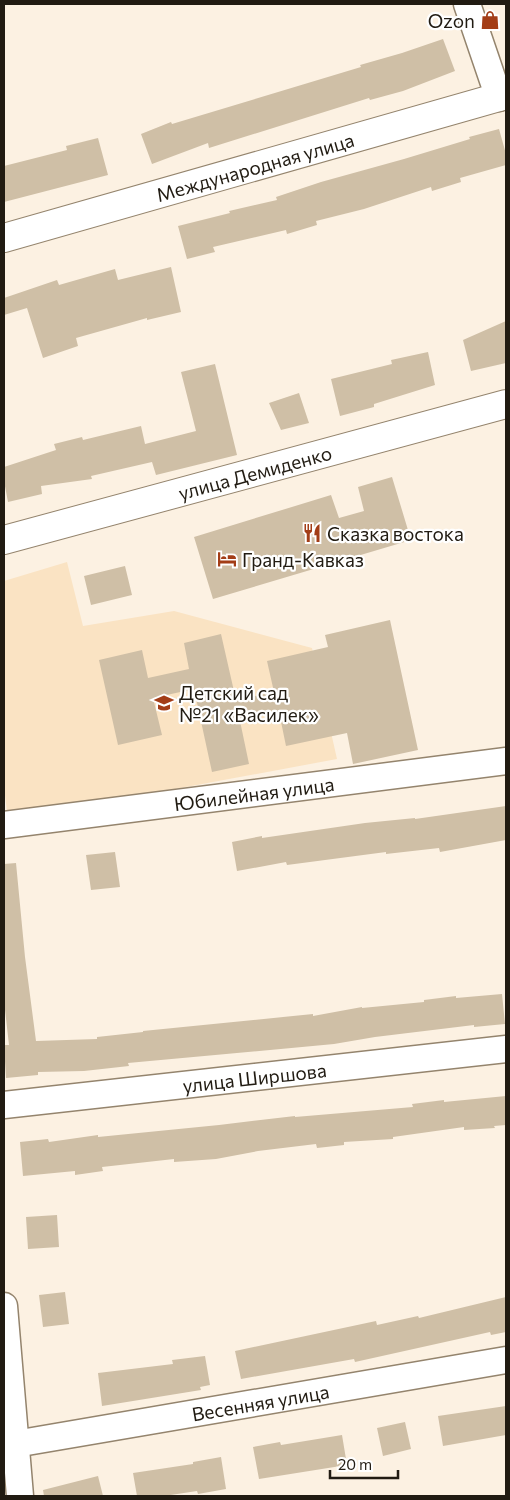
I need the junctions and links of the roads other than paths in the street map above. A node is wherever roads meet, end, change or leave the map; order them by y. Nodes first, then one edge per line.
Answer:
1 (467, 4) edge
2 (502, 96) edge
3 (4, 238) edge
4 (506, 404) edge
5 (4, 540) edge
6 (506, 761) edge
7 (4, 825) edge
8 (506, 1049) edge
9 (4, 1105) edge
10 (4, 1306) edge
11 (506, 1360) edge
12 (15, 1444) junction
13 (20, 1496) edge

1 - 2 street
2 - 3 main road, Международная улица
4 - 5 main road, улица Демиденко
6 - 7 street, Юбилейная улица
8 - 9 street, улица Ширшова
10 - 12 street
11 - 12 street, Весенняя улица
12 - 13 street

